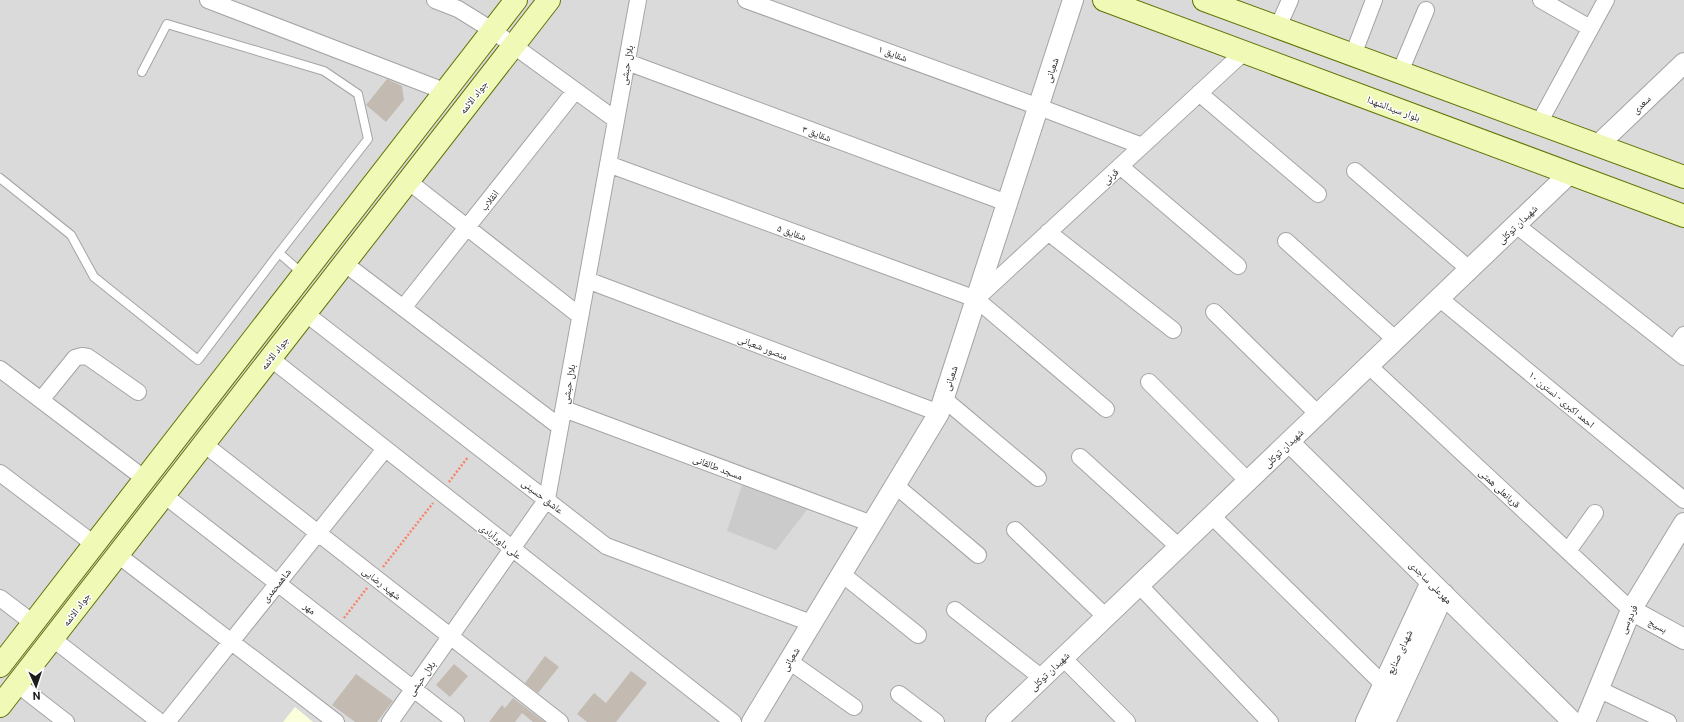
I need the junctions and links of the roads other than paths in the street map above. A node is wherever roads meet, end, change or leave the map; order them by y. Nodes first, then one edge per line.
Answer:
1 (208, 0) edge
2 (435, 0) edge
3 (516, 0) edge
4 (549, 0) edge
5 (638, 0) edge
6 (746, 0) edge
7 (1073, 0) edge
8 (1104, 0) edge
9 (1204, 0) edge
10 (1290, 0) edge
11 (1374, 0) edge
12 (1541, 0) edge
13 (1606, 0) edge
14 (1426, 10) dead end
15 (1278, 27) junction
16 (1590, 28) junction
17 (492, 30) junction
18 (513, 45) junction
19 (1244, 52) junction
20 (1353, 55) junction
21 (627, 62) junction
22 (1684, 63) edge
23 (142, 72) dead end
24 (1400, 72) junction
25 (444, 91) junction
26 (575, 91) junction
27 (1200, 93) junction
28 (1039, 107) junction
29 (616, 120) junction
30 (1539, 123) junction
31 (1598, 145) junction
32 (1142, 146) junction
33 (608, 164) junction
34 (1120, 166) junction
35 (1355, 171) dead end
36 (1570, 173) junction
37 (1684, 177) edge
38 (0, 178) edge
39 (408, 181) junction
40 (1318, 194) dead end
41 (1007, 203) junction
42 (1684, 216) edge
43 (1516, 225) junction
44 (467, 228) junction
45 (1048, 232) junction
46 (1286, 241) dead end
47 (279, 253) junction
48 (344, 263) junction
49 (1238, 266) dead end
50 (1469, 269) junction
51 (303, 274) junction
52 (587, 280) junction
53 (1439, 298) junction
54 (976, 299) junction
55 (403, 308) junction
56 (1214, 312) dead end
57 (305, 313) junction
58 (580, 316) junction
59 (1173, 330) dead end
60 (1684, 335) edge
61 (1396, 340) junction
62 (1679, 353) edge
63 (270, 358) junction
64 (1369, 366) junction
65 (0, 369) edge
66 (1149, 382) dead end
67 (138, 392) dead end
68 (41, 400) junction
69 (941, 406) junction
70 (564, 409) junction
71 (1106, 409) dead end
72 (1318, 414) junction
73 (560, 427) junction
74 (1289, 442) junction
75 (204, 444) junction
76 (385, 449) junction
77 (1080, 457) dead end
78 (0, 473) edge
79 (145, 478) junction
80 (1038, 478) dead end
81 (1248, 481) junction
82 (895, 485) junction
83 (164, 495) junction
84 (547, 499) junction
85 (1684, 500) edge
86 (1595, 513) dead end
87 (1212, 516) junction
88 (1684, 523) edge
89 (872, 524) junction
90 (1015, 530) dead end
91 (318, 533) junction
92 (94, 544) junction
93 (1179, 547) junction
94 (512, 549) junction
95 (1568, 550) junction
96 (118, 555) junction
97 (978, 556) dead end
98 (842, 574) junction
99 (278, 583) junction
100 (1139, 585) junction
101 (1437, 588) junction
102 (0, 598) edge
103 (955, 610) dead end
104 (1631, 610) junction
105 (1106, 617) junction
106 (33, 623) junction
107 (811, 624) junction
108 (1420, 625) junction
109 (918, 635) dead end
110 (451, 636) junction
111 (53, 639) junction
112 (1684, 639) edge
113 (231, 642) junction
114 (1063, 658) junction
115 (789, 661) junction
116 (0, 666) edge
117 (1042, 678) junction
118 (17, 684) junction
119 (1384, 685) junction
120 (413, 688) junction
121 (1598, 689) junction
122 (899, 694) dead end
123 (0, 706) edge
124 (854, 707) dead end
125 (66, 722) edge
126 (160, 722) edge
127 (167, 722) edge
128 (336, 722) edge
129 (390, 722) edge
130 (456, 722) edge
131 (560, 722) edge
132 (733, 722) edge
133 (752, 722) edge
134 (936, 722) edge
135 (996, 722) edge
136 (1127, 722) edge
137 (1270, 722) edge
138 (1366, 722) edge
139 (1385, 722) edge
140 (1573, 722) edge
141 (1585, 722) edge
142 (1668, 722) edge

1 - 25 street
2 - 17 street
3 - 17 main road
4 - 18 main road, جواد الائمه
5 - 21 street, بلال حبشی
6 - 28 street, شقایق ۱
7 - 28 street, شعبانی
8 - 19 main road, بلوار سیدالشهدا
9 - 15 main road
10 - 15 street
11 - 20 street
12 - 16 street
13 - 16 street
14 - 24 street
15 - 19 main road
15 - 20 main road
16 - 30 street
17 - 18 street
17 - 25 main road
18 - 26 street
18 - 39 main road, جواد الائمه
19 - 27 street, قرنی
19 - 36 main road, بلوار سیدالشهدا
20 - 24 main road
21 - 29 street, بلال حبشی
21 - 41 street, شقایق ۳
22 - 31 street, سعدی
23 - 47 lane
24 - 30 main road
25 - 51 main road
26 - 29 street
26 - 44 street, انقلاب
27 - 32 street, قرنی
27 - 40 street
28 - 32 street, شقایق ۱
28 - 41 street, شعبانی
29 - 33 street, بلال حبشی
30 - 31 main road
31 - 37 main road
32 - 34 street, قرنی
33 - 52 street, بلال حبشی
33 - 54 street, شقایق ۵
34 - 45 street, قرنی
34 - 49 street
35 - 50 street
36 - 42 main road, بلوار سیدالشهدا
36 - 43 street, شهیدان توکلی
38 - 47 lane
39 - 44 street
39 - 48 main road, جواد الائمه
41 - 54 street, شعبانی
43 - 50 street, شهیدان توکلی
43 - 62 street
44 - 55 street, انقلاب
44 - 58 street
45 - 54 street, قرنی
45 - 59 street
46 - 61 street
47 - 51 lane
48 - 55 street
48 - 57 main road, جواد الائمه
50 - 53 street, شهیدان توکلی
51 - 79 main road
52 - 58 street, بلال حبشی
52 - 69 street, منصور شعبانی
53 - 61 street, شهیدان توکلی
53 - 85 street, احمد اکبری - نسترن ۱۰
54 - 69 street, شعبانی
54 - 71 street
55 - 73 street
56 - 72 street
57 - 63 main road, جواد الائمه
57 - 84 street, عاشق حسینی
58 - 70 street, بلال حبشی
60 - 62 street
61 - 64 street, شهیدان توکلی
63 - 75 main road, جواد الائمه
63 - 76 street, علی داودآبادی
64 - 72 street, شهیدان توکلی
64 - 95 street, قربانعلی همتی
65 - 68 street
66 - 81 street
67 - 68 street
68 - 79 street
69 - 80 street, منصور شعبانی
69 - 82 street, شعبانی
70 - 73 street, بلال حبشی
70 - 89 street, مسجد طالقانی
72 - 74 street, شهیدان توکلی
73 - 84 street, بلال حبشی
74 - 81 street, شهیدان توکلی
74 - 101 street, مهرعلی ساجدی
75 - 83 main road, جواد الائمه
75 - 91 street, شهید رضایی
76 - 91 street, شاهمحمدی
76 - 94 street, علی داودآبادی
77 - 93 street
78 - 92 street
79 - 83 main road
79 - 92 main road
81 - 87 street, شهیدان توکلی
82 - 89 street, شعبانی
82 - 97 street
83 - 96 main road, جواد الائمه
83 - 99 street, مهر
84 - 94 street, بلال حبشی
84 - 107 street, عاشق حسینی
86 - 95 street
87 - 93 street, شهیدان توکلی
87 - 119 street
88 - 104 street, فردوسی
89 - 98 street, شعبانی
90 - 105 street
91 - 99 street, شاهمحمدی
91 - 110 street, شهید رضایی
92 - 106 main road
93 - 100 street, شهیدان توکلی
94 - 110 street, بلال حبشی
94 - 132 street, علی داودآبادی
95 - 104 street, قربانعلی همتی
96 - 111 main road, جواد الائمه
96 - 113 street
98 - 107 street, شعبانی
98 - 109 street
99 - 113 street, شاهمحمدی
99 - 120 street, مهر
100 - 105 street, شهیدان توکلی
100 - 137 street
101 - 108 street, شهدای صنایع
101 - 140 street, مهرعلی ساجدی
102 - 106 street
103 - 117 street
104 - 112 street, بسیج
104 - 121 street, فردوسی
105 - 114 street, شهیدان توکلی
106 - 116 main road
107 - 115 street, شعبانی
108 - 119 street, شهدای صنایع
108 - 139 street, شهدای صنایع
110 - 120 street, بلال حبشی
110 - 131 street, شهید رضایی
111 - 118 main road, جواد الائمه
111 - 126 street
113 - 127 street, شاهمحمدی
113 - 128 street
114 - 117 street, شهیدان توکلی
114 - 136 street
115 - 124 street
115 - 133 street, شعبانی
117 - 135 street, شهیدان توکلی
118 - 123 main road, جواد الائمه
118 - 125 street
119 - 138 street, شهدای صنایع
120 - 129 street, بلال حبشی
120 - 130 street, مهر
121 - 141 street, فردوسی
121 - 142 street
122 - 134 street

